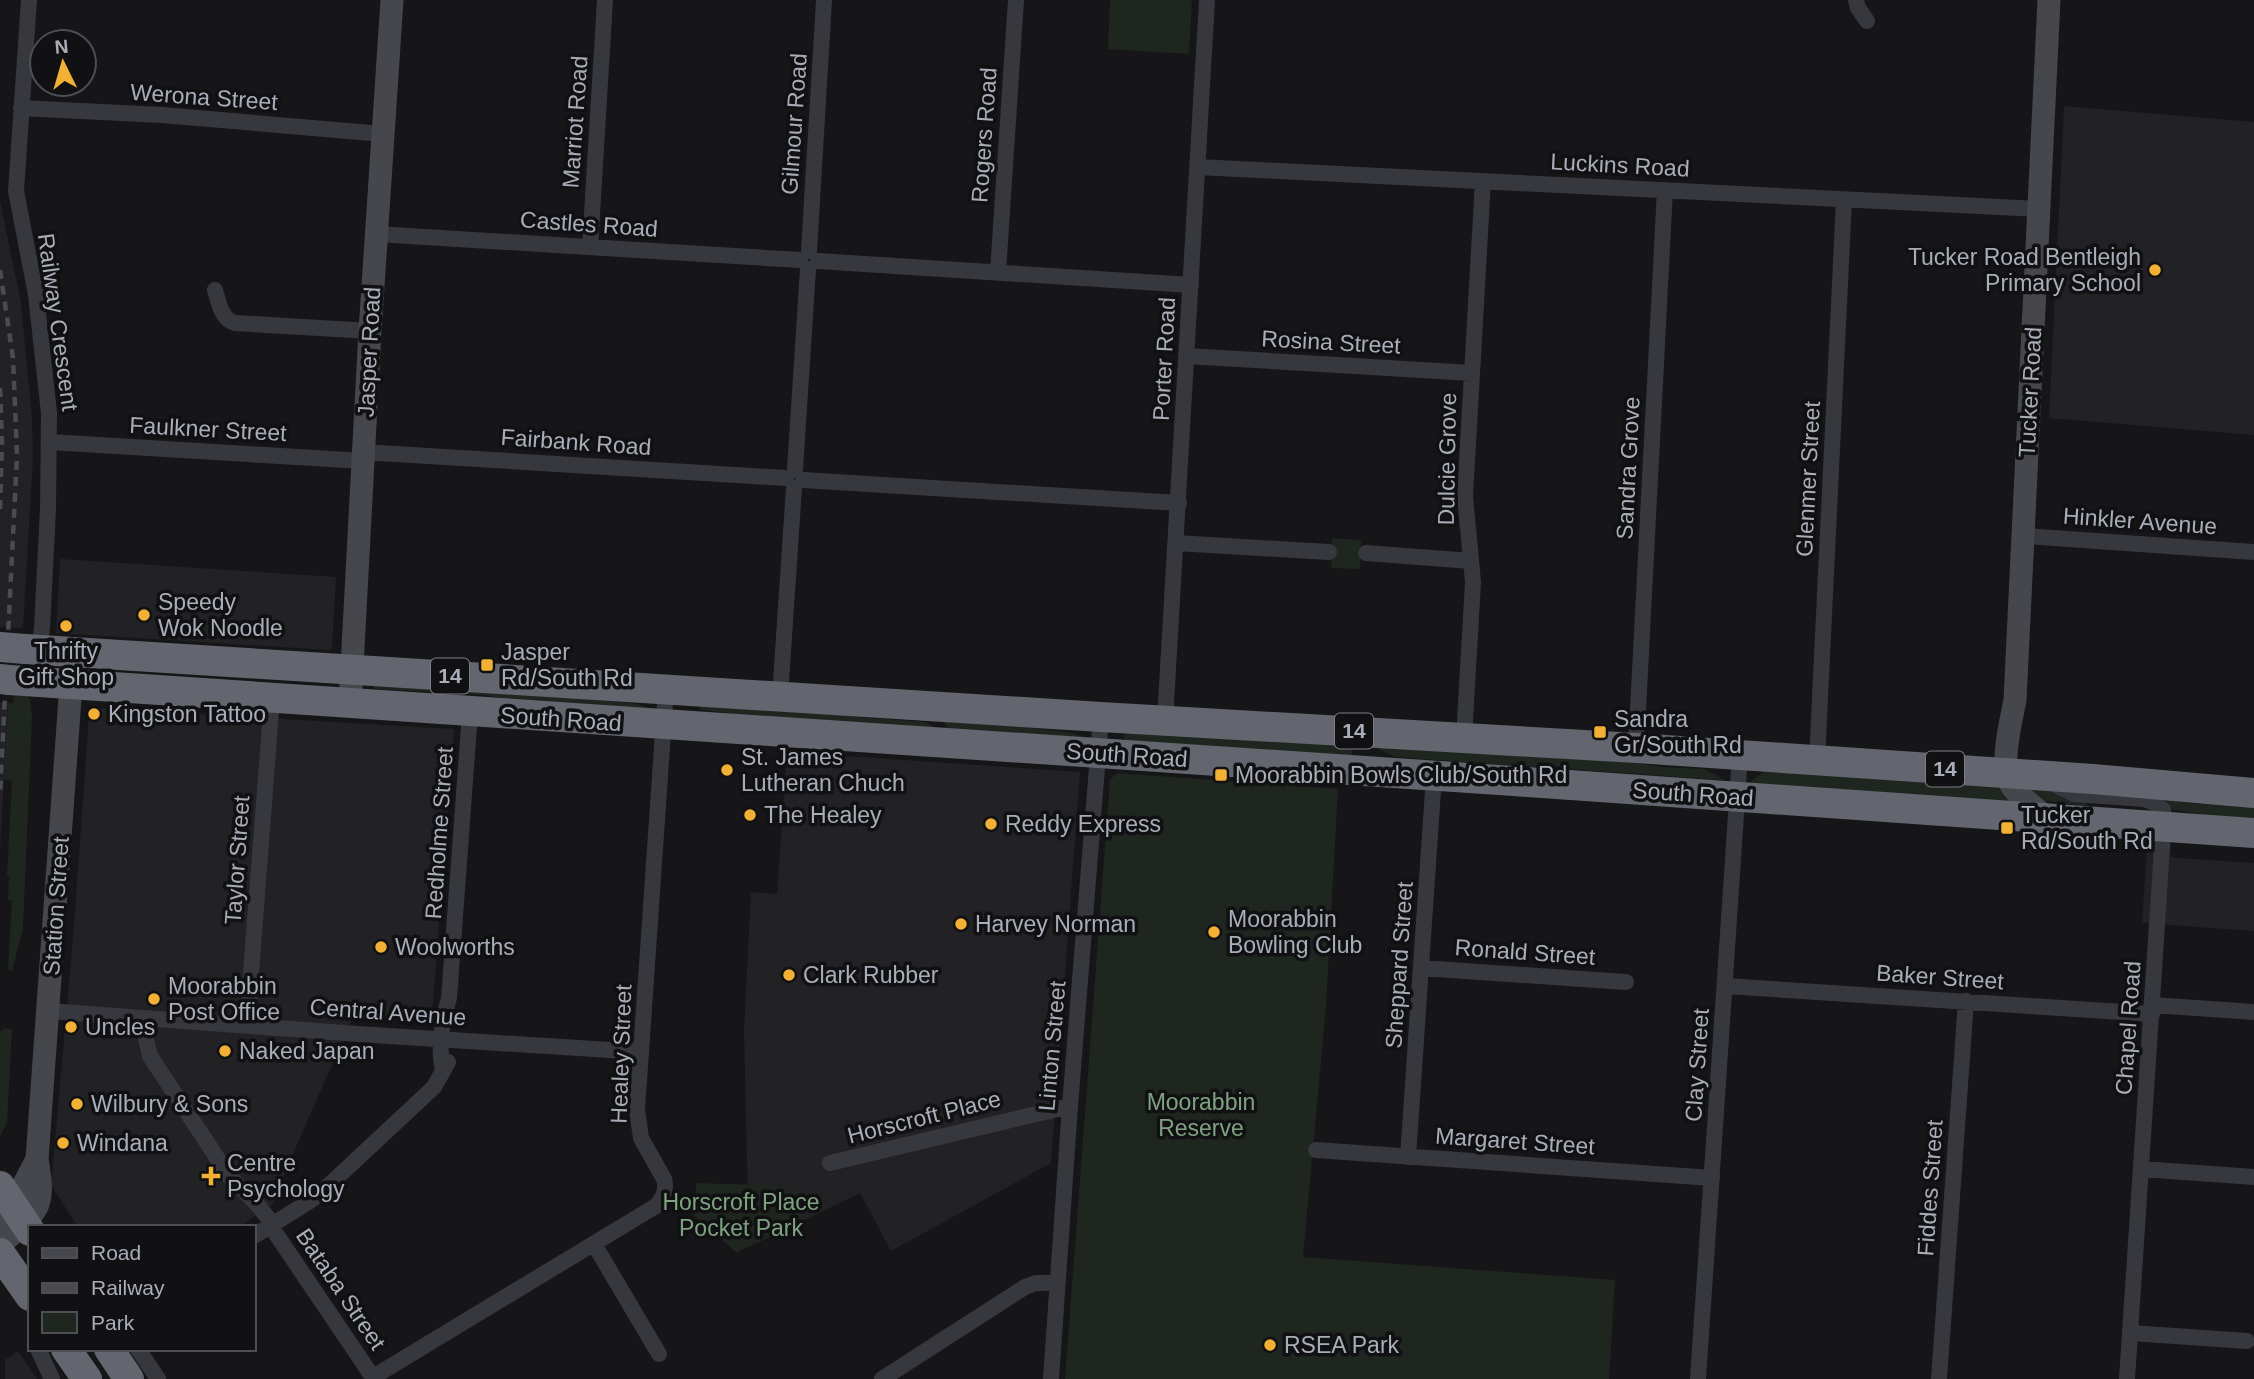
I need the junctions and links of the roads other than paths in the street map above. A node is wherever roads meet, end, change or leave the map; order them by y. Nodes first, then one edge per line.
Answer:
1 (29, 0) edge
2 (392, 0) edge
3 (605, 0) edge
4 (824, 0) edge
5 (1016, 0) edge
6 (1207, 0) edge
7 (1856, 0) edge
8 (2049, 0) edge
9 (1867, 20) dead end
10 (21, 108) junction
11 (383, 134) junction
12 (1198, 167) junction
13 (1483, 181) junction
14 (1665, 190) junction
15 (1844, 200) junction
16 (2039, 209) junction
17 (376, 234) junction
18 (590, 247) junction
19 (808, 260) junction
20 (998, 272) junction
21 (1191, 285) junction
22 (215, 290) dead end
23 (370, 331) junction
24 (1187, 356) junction
25 (1472, 373) junction
26 (50, 442) junction
27 (363, 457) junction
28 (794, 479) junction
29 (1179, 503) junction
30 (2024, 536) junction
31 (1176, 543) junction
32 (1329, 552) dead end
33 (2254, 552) edge
34 (1366, 553) dead end
35 (1471, 561) junction
36 (27, 644) edge
37 (74, 652) junction
38 (352, 669) junction
39 (12, 680) edge
40 (71, 684) junction
41 (666, 690) junction
42 (780, 696) junction
43 (272, 698) junction
44 (350, 704) junction
45 (933, 706) junction
46 (470, 713) junction
47 (1101, 717) junction
48 (1166, 720) junction
49 (664, 725) junction
50 (1367, 732) junction
51 (1464, 738) junction
52 (945, 743) junction
53 (1636, 748) junction
54 (1098, 753) junction
55 (1740, 755) junction
56 (1817, 760) junction
57 (1365, 771) junction
58 (2028, 775) junction
59 (1434, 776) junction
60 (2254, 793) edge
61 (1738, 797) junction
62 (2047, 818) junction
63 (2164, 826) junction
64 (2254, 833) edge
65 (1421, 968) junction
66 (1626, 982) dead end
67 (1726, 986) junction
68 (1965, 1001) junction
69 (2152, 1009) junction
70 (49, 1011) junction
71 (2254, 1012) edge
72 (145, 1018) junction
73 (247, 1025) junction
74 (446, 1039) junction
75 (641, 1052) junction
76 (1070, 1106) junction
77 (1316, 1150) dead end
78 (1408, 1157) junction
79 (830, 1163) dead end
80 (2141, 1169) junction
81 (2254, 1177) edge
82 (1712, 1178) junction
83 (13, 1213) edge
84 (271, 1224) junction
85 (256, 1235) edge
86 (594, 1244) junction
87 (0, 1245) edge
88 (0, 1254) edge
89 (1058, 1283) junction
90 (28, 1290) edge
91 (2131, 1333) junction
92 (2247, 1341) dead end
93 (39, 1351) edge
94 (67, 1351) edge
95 (110, 1351) edge
96 (139, 1351) edge
97 (659, 1353) dead end
98 (373, 1378) edge
99 (52, 1379) edge
100 (87, 1379) edge
101 (129, 1379) edge
102 (158, 1379) edge
103 (881, 1379) edge
104 (1051, 1379) edge
105 (1698, 1379) edge
106 (1939, 1379) edge
107 (2127, 1379) edge

1 - 10 street, Railway Crescent
2 - 11 main road, Jasper Road
3 - 18 street, Marriot Road
4 - 19 street, Gilmour Road
5 - 20 street, Rogers Road
6 - 12 street, Porter Road
7 - 9 street
8 - 16 main road, Tucker Road
10 - 11 street, Werona Street
10 - 26 street, Railway Crescent
11 - 17 main road, Jasper Road
12 - 13 street, Luckins Road
12 - 21 street, Porter Road
13 - 14 street, Luckins Road
13 - 25 street, Dulcie Grove
14 - 15 street, Luckins Road
14 - 53 street, Sandra Grove
15 - 16 street, Luckins Road
15 - 56 street, Glenmer Street
16 - 30 main road, Tucker Road
17 - 18 street, Castles Road
17 - 23 main road, Jasper Road
18 - 19 street, Castles Road
19 - 20 street, Castles Road
19 - 28 street, Gilmour Road
20 - 21 street, Castles Road
21 - 24 street, Porter Road
22 - 23 street
23 - 27 main road, Jasper Road
24 - 25 street, Rosina Street
24 - 29 street, Porter Road
25 - 35 street, Dulcie Grove
26 - 27 street, Faulkner Street
26 - 36 street, Railway Crescent
27 - 28 street, Fairbank Road
27 - 38 main road, Jasper Road
28 - 29 street, Fairbank Road
28 - 42 street, Gilmour Road
29 - 31 street, Porter Road
30 - 33 street, Hinkler Avenue
30 - 58 main road, Tucker Road
31 - 32 street
31 - 48 street, Porter Road
34 - 35 street
35 - 51 street, Dulcie Grove
36 - 37 highway, South Road / 14
37 - 38 highway, South Road / 14
37 - 40 main road, Station Street
38 - 41 highway, South Road / 14
38 - 44 main road, Jasper Road
39 - 40 highway, South Road / 14
40 - 43 highway, South Road / 14
40 - 70 main road, Station Street
41 - 42 highway, South Road / 14
41 - 49 street, Healey Street
42 - 45 highway, South Road / 14
43 - 44 highway, South Road / 14
43 - 73 street, Taylor Street
44 - 46 highway, South Road / 14
45 - 47 highway, South Road / 14
45 - 52 highway
46 - 49 highway, South Road / 14
46 - 74 street, Redholme Street
47 - 48 highway, South Road / 14
47 - 54 street, Linton Street
48 - 50 highway, South Road / 14
49 - 52 highway, South Road / 14
49 - 75 street, Healey Street
50 - 51 highway, South Road / 14
50 - 57 highway
51 - 53 highway, South Road / 14
52 - 54 highway, South Road / 14
53 - 55 highway, South Road / 14
54 - 57 highway, South Road / 14
54 - 76 street, Linton Street
55 - 56 highway, South Road / 14
55 - 61 street, Clay Street
56 - 58 highway, South Road / 14
57 - 59 highway, South Road / 14
58 - 60 highway, South Road / 14
58 - 62 main road
58 - 63 street
59 - 61 highway, South Road / 14
59 - 65 street, Sheppard Street
61 - 62 highway, South Road / 14
61 - 67 street, Clay Street
62 - 63 highway, South Road / 14
63 - 64 highway, South Road / 14
63 - 69 street, Chapel Road
65 - 66 street, Ronald Street
65 - 78 street, Sheppard Street
67 - 68 street, Baker Street
67 - 82 street, Clay Street
68 - 69 street, Baker Street
68 - 106 street, Fiddes Street
69 - 71 street, Baker Street
69 - 80 street, Chapel Road
70 - 72 street, Central Avenue
70 - 83 main road, Station Street
72 - 73 street, Central Avenue
72 - 84 street, Bataba Street
73 - 74 street, Central Avenue
74 - 75 street, Central Avenue
74 - 84 street, Redholme Street
75 - 86 street, Healey Street
76 - 79 street, Horscroft Place
76 - 89 street, Linton Street
77 - 78 street, Margaret Street
78 - 82 street, Margaret Street
80 - 81 street
80 - 91 street, Chapel Road
82 - 105 street, Clay Street
83 - 87 main road, Station Street
84 - 85 street, Redholme Street
84 - 98 street, Bataba Street
86 - 97 street
86 - 98 street, Healey Street
88 - 90 highway
89 - 103 street
89 - 104 street, Linton Street
91 - 92 street
91 - 107 street, Chapel Road
93 - 99 street
94 - 100 highway
95 - 101 highway
96 - 102 street

